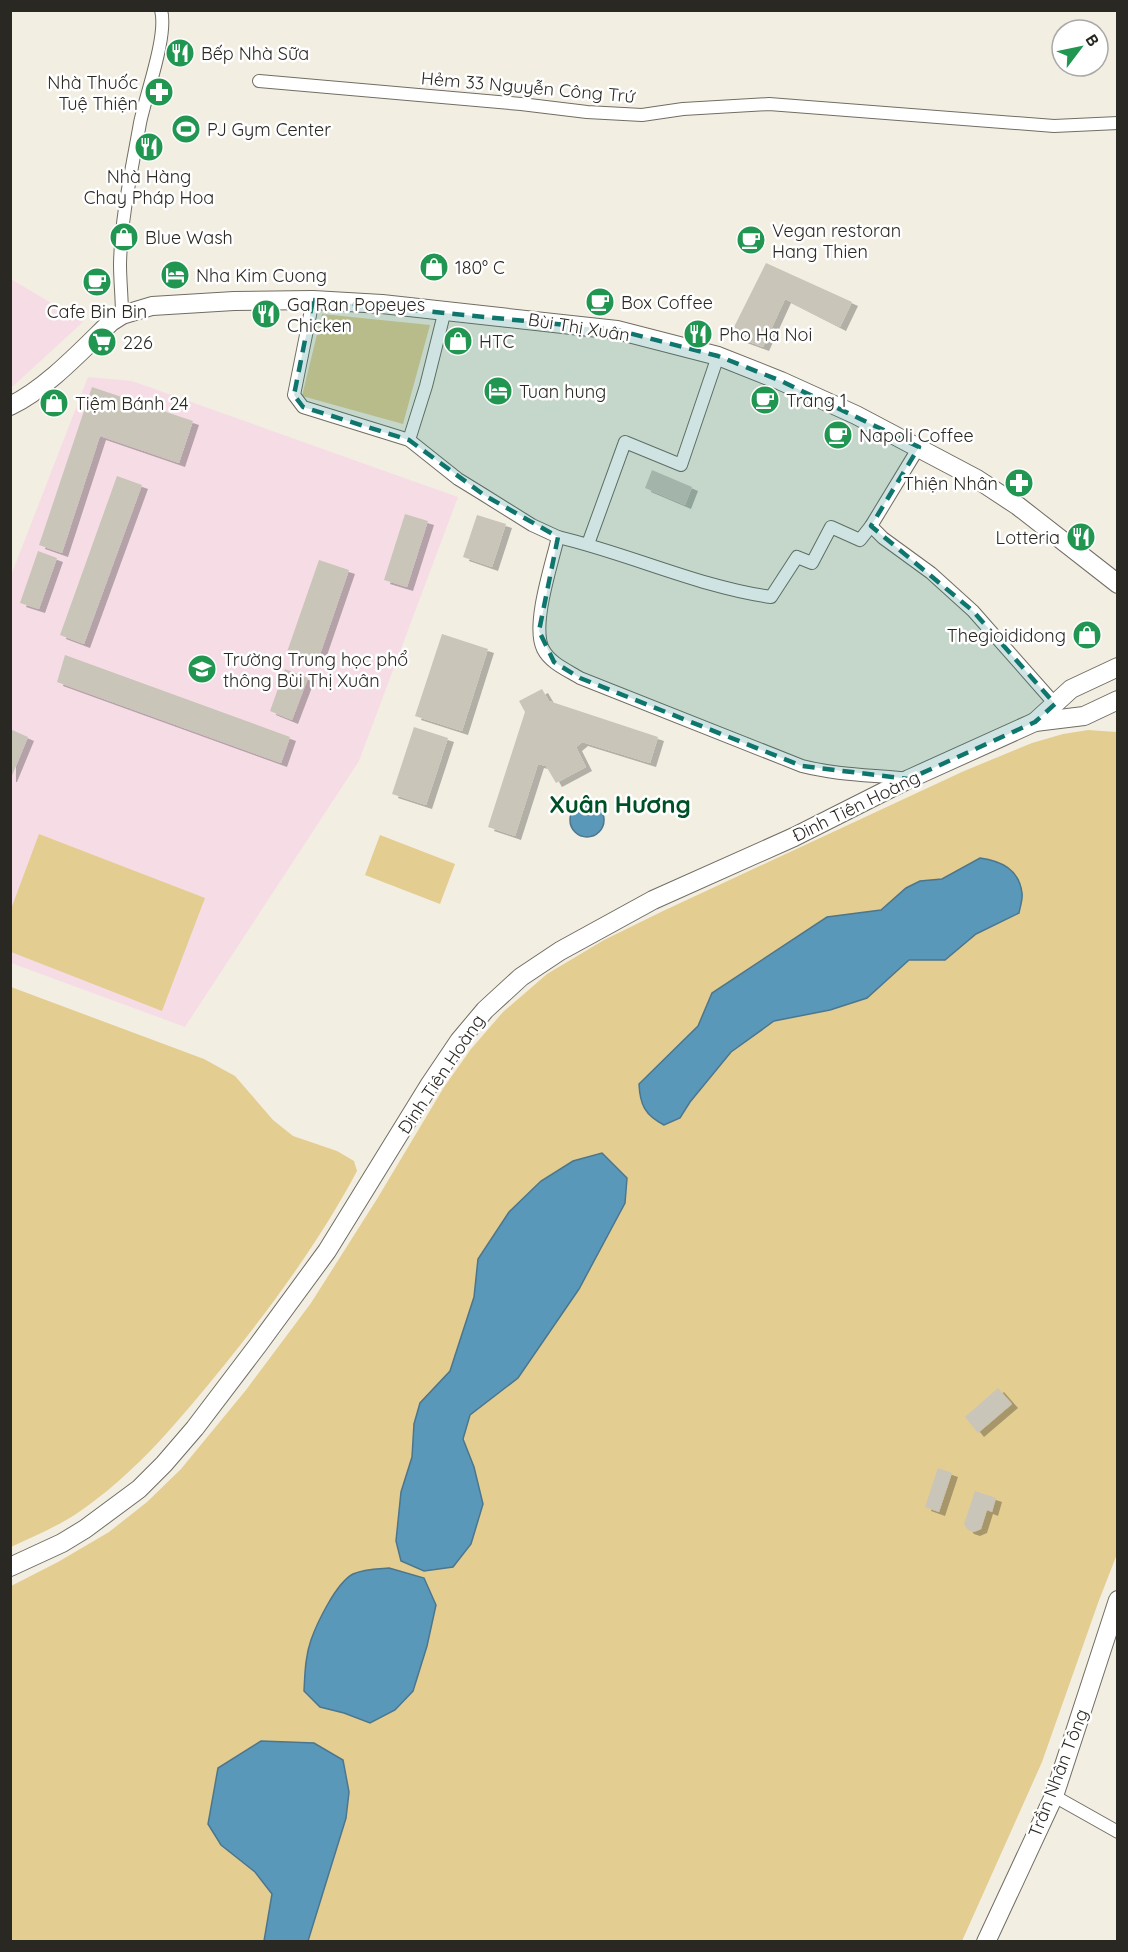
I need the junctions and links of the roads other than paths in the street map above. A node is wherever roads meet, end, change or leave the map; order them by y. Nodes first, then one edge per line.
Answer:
1 (161, 10) edge
2 (259, 81) dead end
3 (1118, 123) edge
4 (313, 300) junction
5 (445, 310) junction
6 (122, 315) junction
7 (718, 356) junction
8 (10, 406) edge
9 (409, 440) junction
10 (919, 447) junction
11 (871, 526) junction
12 (558, 537) junction
13 (588, 544) junction
14 (1118, 584) edge
15 (1118, 667) edge
16 (1118, 700) edge
17 (1055, 704) junction
18 (1035, 722) junction
19 (909, 779) junction
20 (10, 1568) edge
21 (1118, 1600) edge
22 (1054, 1796) junction
23 (1118, 1832) edge
24 (986, 1941) edge

1 - 6 street
2 - 3 street, Hẻm 33 Nguyễn Công Trứ
4 - 5 main road, Bùi Thị Xuân
4 - 6 main road, Bùi Thị Xuân
4 - 9 street
5 - 7 main road, Bùi Thị Xuân
5 - 9 street
6 - 8 main road, Bùi Thị Xuân
7 - 10 main road, Bùi Thị Xuân
7 - 13 street
9 - 12 street
10 - 11 street
10 - 14 main road, Bùi Thị Xuân
11 - 13 street
11 - 17 street
12 - 13 street
12 - 19 street
15 - 17 main road, Đinh Tiên Hoàng
16 - 18 main road, Đinh Tiên Hoàng
17 - 18 main road, Đinh Tiên Hoàng
18 - 19 main road, Đinh Tiên Hoàng
19 - 20 main road, Đinh Tiên Hoàng
21 - 22 main road, Trần Nhân Tông
22 - 23 street
22 - 24 main road, Trần Nhân Tông

